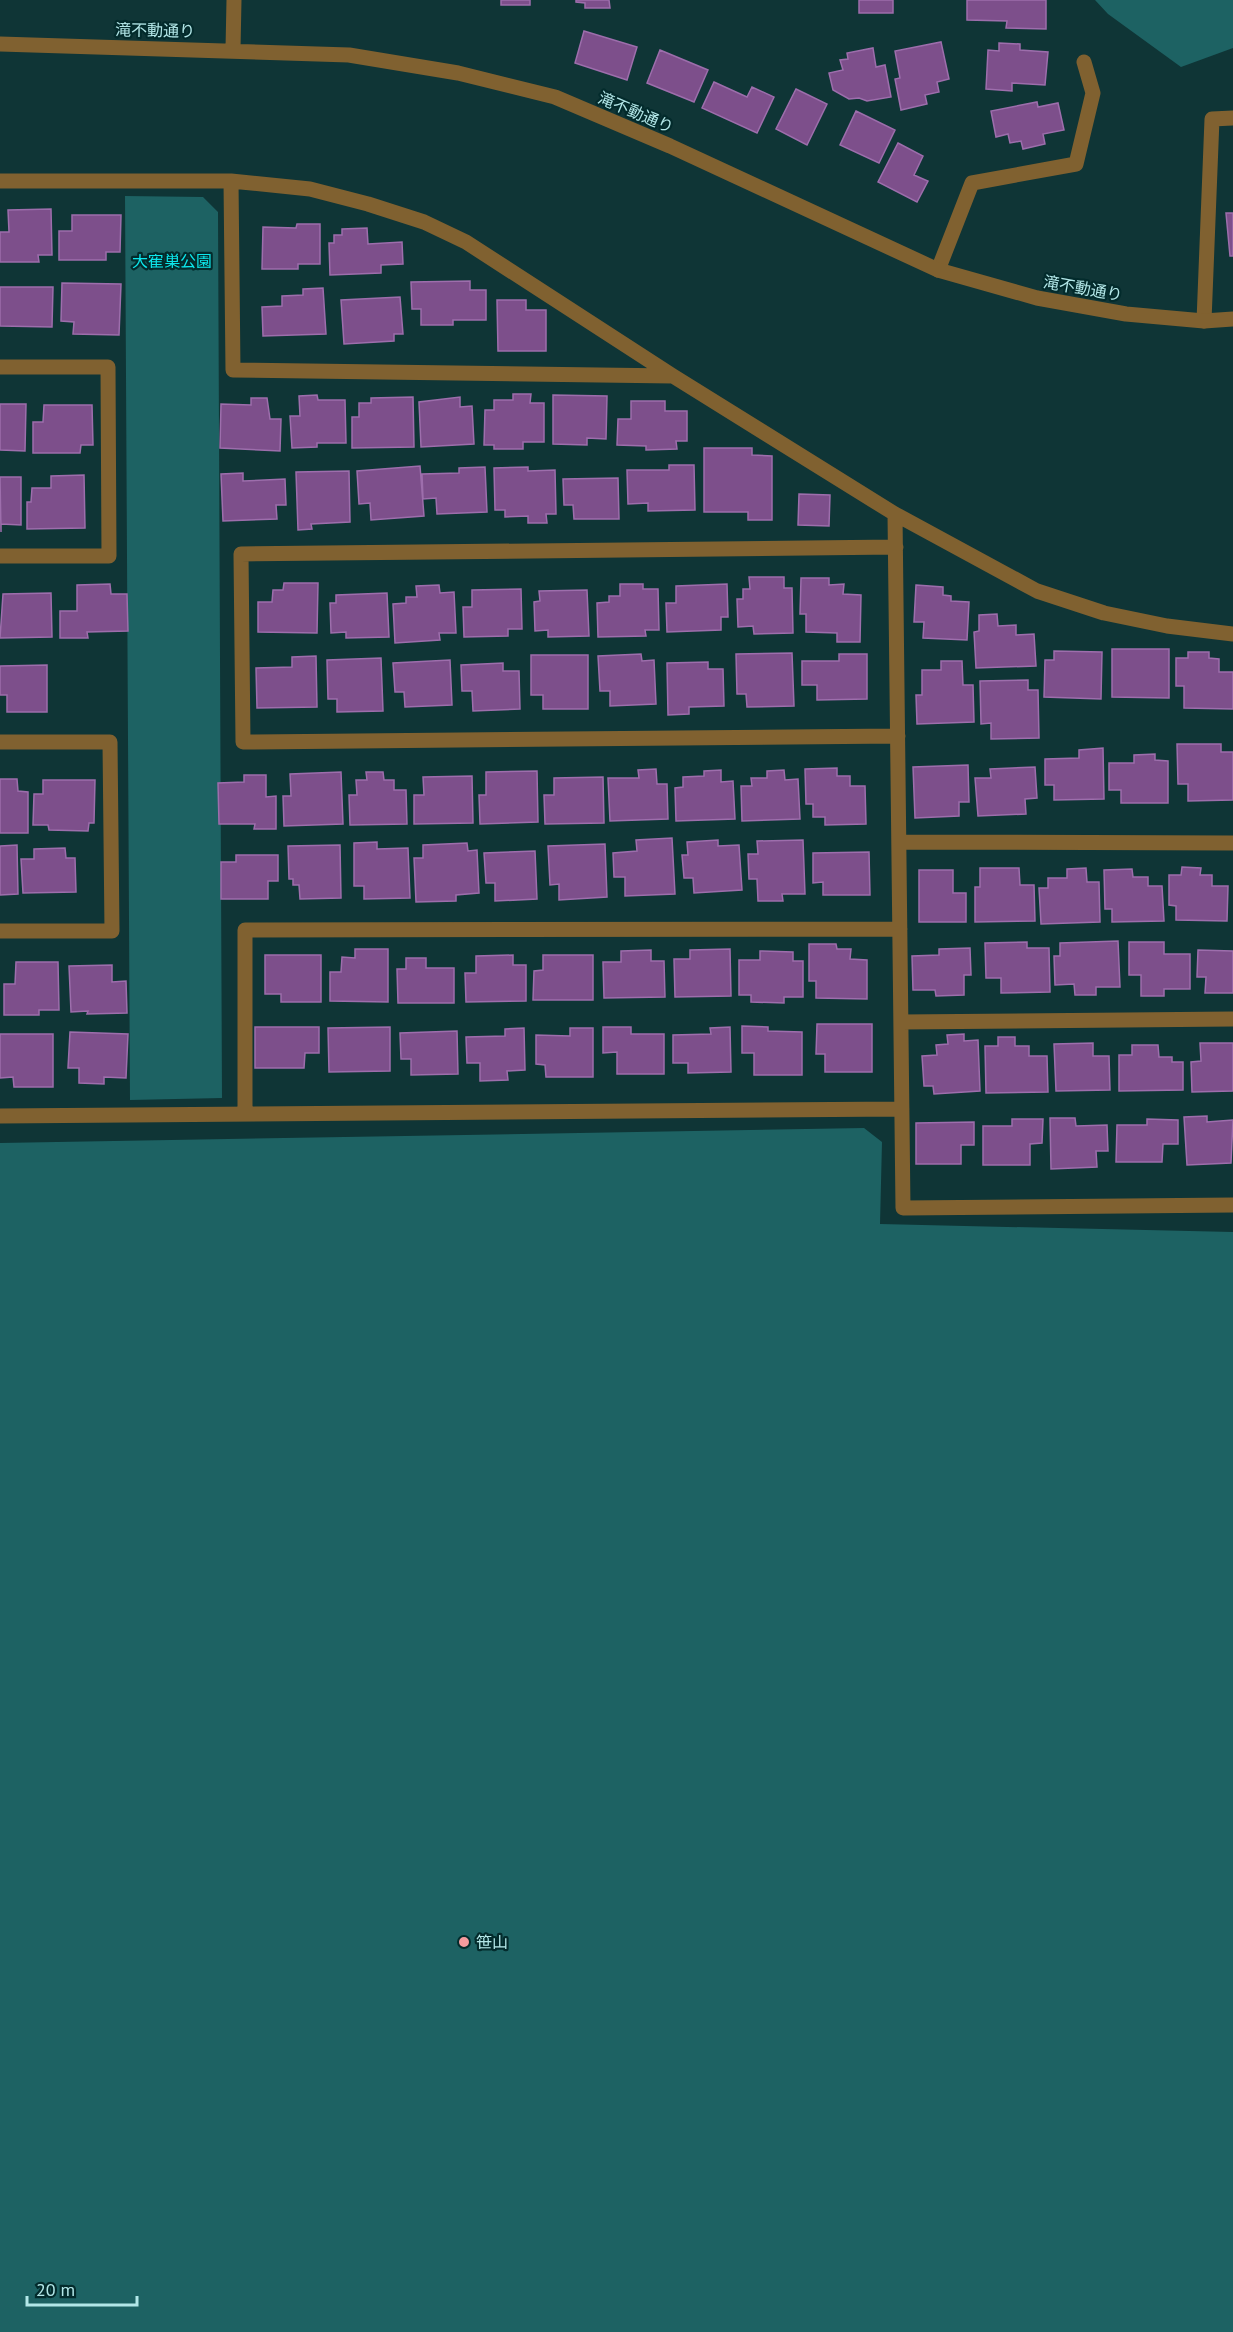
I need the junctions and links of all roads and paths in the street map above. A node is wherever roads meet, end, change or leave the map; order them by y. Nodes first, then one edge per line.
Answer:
1 (234, 0) edge
2 (0, 44) edge
3 (233, 49) junction
4 (1084, 62) dead end
5 (1233, 118) edge
6 (0, 181) edge
7 (231, 181) junction
8 (939, 270) junction
9 (1233, 319) edge
10 (1204, 321) junction
11 (0, 368) edge
12 (673, 376) junction
13 (895, 514) junction
14 (896, 548) junction
15 (0, 556) edge
16 (1233, 634) edge
17 (898, 736) junction
18 (0, 742) edge
19 (899, 842) junction
20 (1233, 843) edge
21 (900, 929) junction
22 (0, 931) edge
23 (1233, 1019) edge
24 (901, 1023) junction
25 (902, 1109) junction
26 (245, 1114) junction
27 (0, 1116) edge
28 (1233, 1205) edge

1 - 3 street
2 - 3 street, 滝不動通り
3 - 8 street, 滝不動通り
4 - 8 street
5 - 10 street
6 - 7 street
7 - 12 street
7 - 12 street
8 - 10 street, 滝不動通り
9 - 10 street, 滝不動通り
11 - 15 street
12 - 13 street
13 - 14 street
13 - 16 street
14 - 17 street
14 - 17 street
17 - 19 street
18 - 22 street
19 - 20 street
19 - 21 street
21 - 24 street
21 - 26 street
23 - 24 street
24 - 25 street
25 - 26 street
25 - 28 street
26 - 27 street

